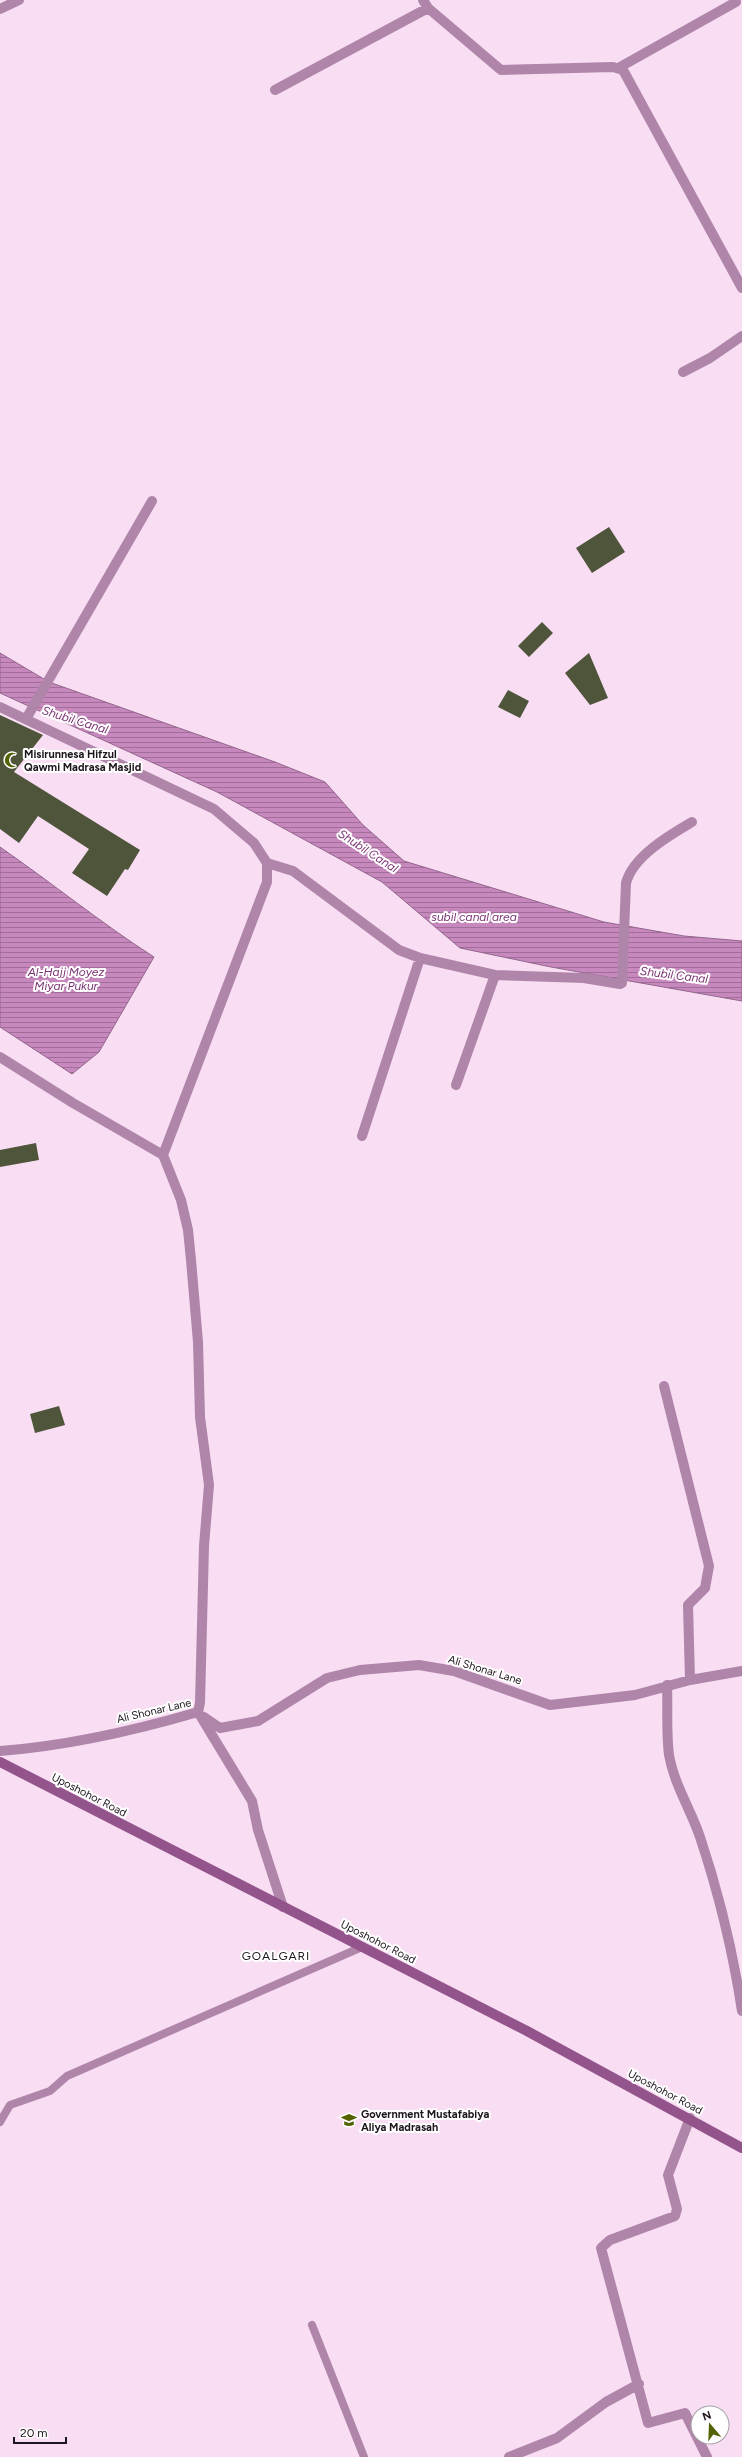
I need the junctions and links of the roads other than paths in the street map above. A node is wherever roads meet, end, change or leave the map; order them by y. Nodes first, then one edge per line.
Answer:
1 (19, 0) edge
2 (736, 2) dead end
3 (425, 4) edge
4 (0, 9) edge
5 (620, 67) junction
6 (275, 90) dead end
7 (742, 288) edge
8 (742, 336) edge
9 (684, 372) dead end
10 (152, 501) dead end
11 (0, 708) edge
12 (26, 719) junction
13 (692, 822) dead end
14 (267, 864) junction
15 (420, 958) junction
16 (495, 975) junction
17 (0, 1058) edge
18 (456, 1085) dead end
19 (362, 1136) dead end
20 (163, 1155) junction
21 (664, 1386) dead end
22 (742, 1671) edge
23 (690, 1680) junction
24 (667, 1685) junction
25 (198, 1712) junction
26 (0, 1751) edge
27 (3, 1765) edge
28 (283, 1907) junction
29 (362, 1947) junction
30 (742, 2011) edge
31 (690, 2118) junction
32 (0, 2122) edge
33 (742, 2148) edge
34 (312, 2325) dead end
35 (639, 2384) junction
36 (364, 2457) edge
37 (509, 2457) edge
38 (707, 2457) edge

1 - 4 street
2 - 5 street
3 - 5 street
3 - 6 street
5 - 7 street
8 - 9 street
10 - 12 street
11 - 12 street
12 - 14 street
13 - 16 street
14 - 15 street
14 - 20 street
15 - 16 street
15 - 19 street
16 - 18 street
17 - 20 street
20 - 25 street
21 - 23 street
22 - 23 street, Ali Shonar Lane
23 - 24 street, Ali Shonar Lane
24 - 25 street, Ali Shonar Lane
24 - 30 street
25 - 26 street, Ali Shonar Lane
25 - 28 street
27 - 28 main road, Uposhohor Road
28 - 29 main road, Uposhohor Road
29 - 31 main road, Uposhohor Road
29 - 32 lane
31 - 33 main road, Uposhohor Road
31 - 35 street
34 - 36 lane
35 - 37 street
35 - 38 street

